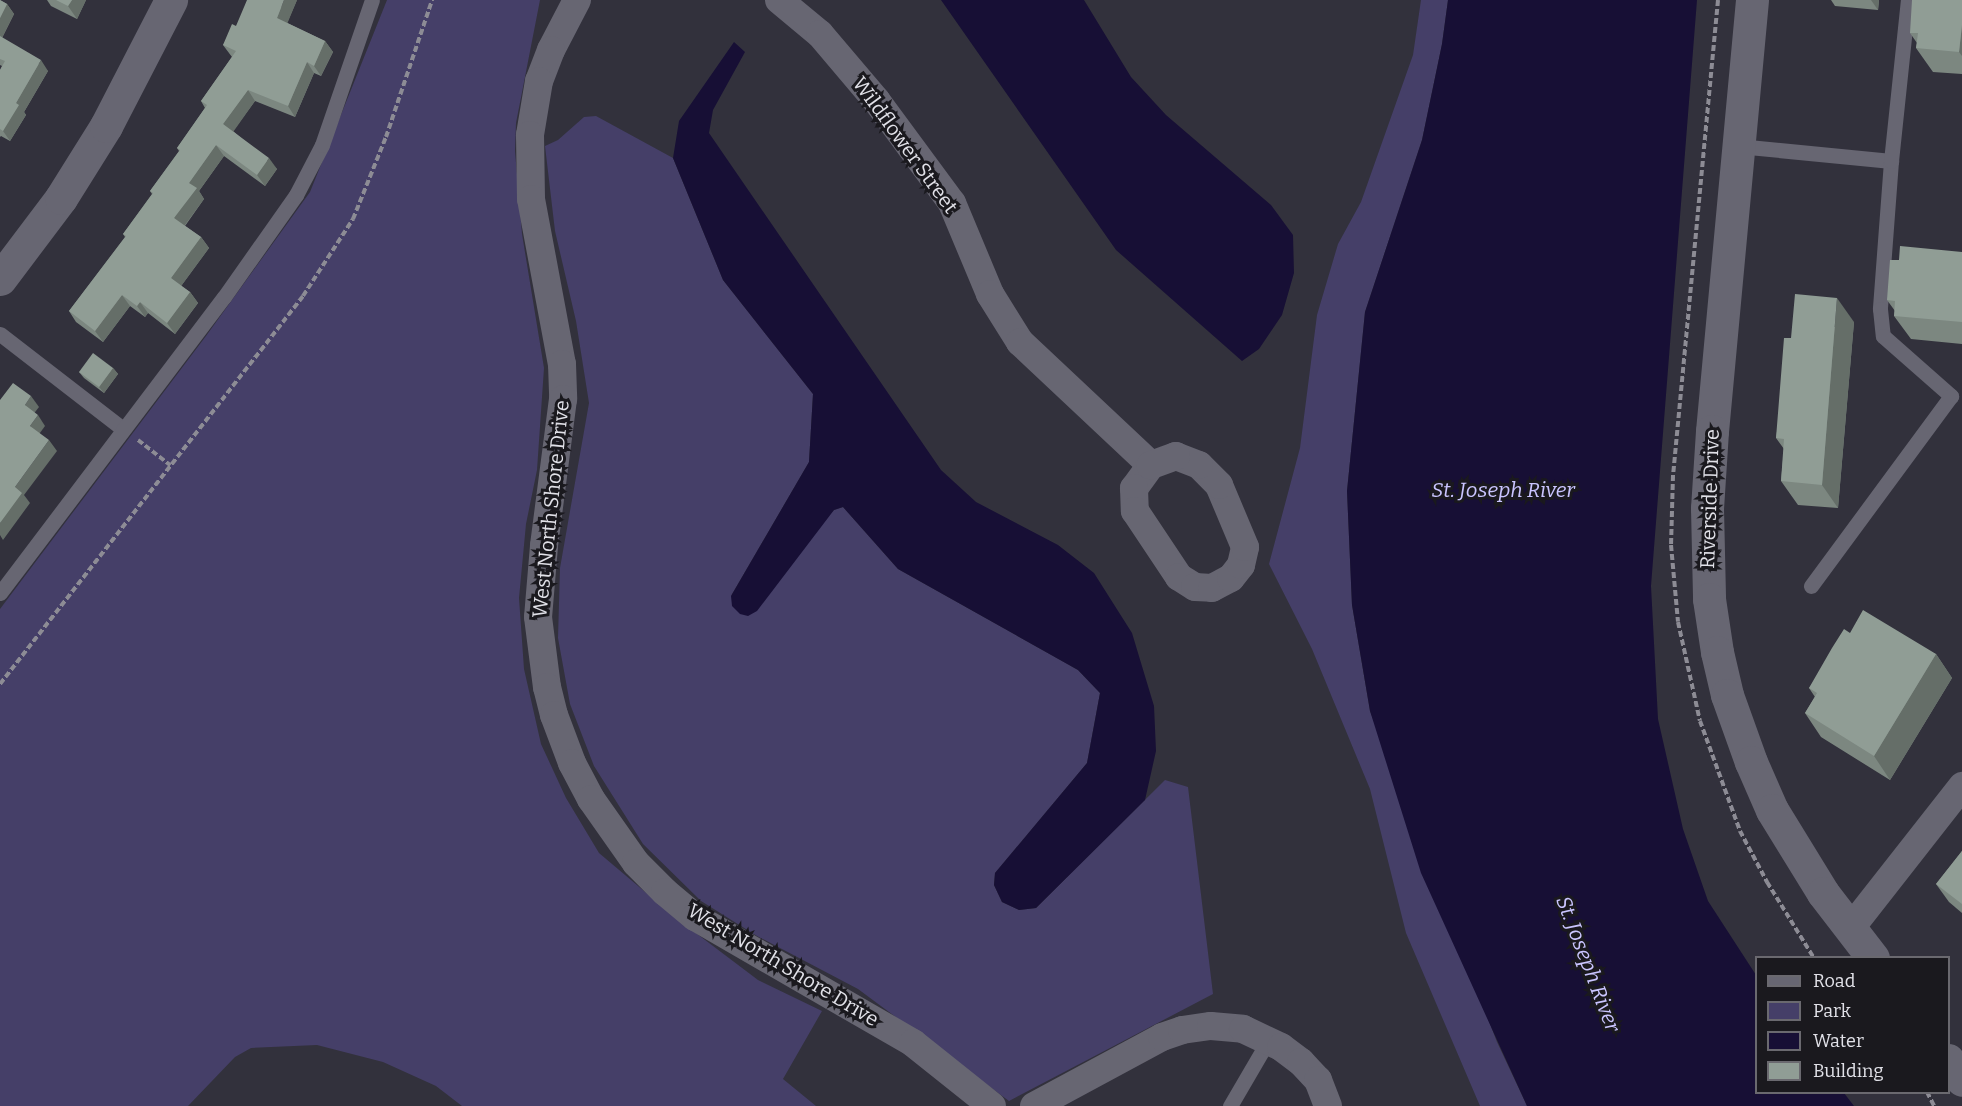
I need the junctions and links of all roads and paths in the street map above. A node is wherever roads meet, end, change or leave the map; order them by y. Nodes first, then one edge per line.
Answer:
1 (171, 0) edge
2 (372, 0) edge
3 (432, 0) edge
4 (577, 0) edge
5 (779, 0) edge
6 (1752, 0) edge
7 (1908, 0) edge
8 (1738, 146) junction
9 (1891, 161) junction
10 (0, 279) edge
11 (0, 334) edge
12 (123, 429) junction
13 (170, 465) junction
14 (1150, 465) junction
15 (1810, 586) dead end
16 (0, 593) edge
17 (0, 684) edge
18 (1962, 786) edge
19 (1850, 929) junction
20 (1872, 956) edge
21 (1269, 1041) junction
22 (1950, 1063) edge
23 (1962, 1080) edge
24 (992, 1106) edge
25 (1034, 1106) edge
26 (1230, 1106) edge
27 (1328, 1106) edge

1 - 10 street
2 - 12 lane
3 - 13 path
4 - 24 street, West North Shore Drive
5 - 14 street, Wildflower Street
6 - 8 street, Riverside Drive
7 - 9 lane
8 - 9 lane
8 - 19 street, Riverside Drive
9 - 15 lane
11 - 12 lane
12 - 13 path
12 - 16 lane
13 - 17 path
14 - 14 street
18 - 19 street
19 - 20 street, Riverside Drive
21 - 25 street
21 - 26 lane
21 - 27 street
22 - 23 street

